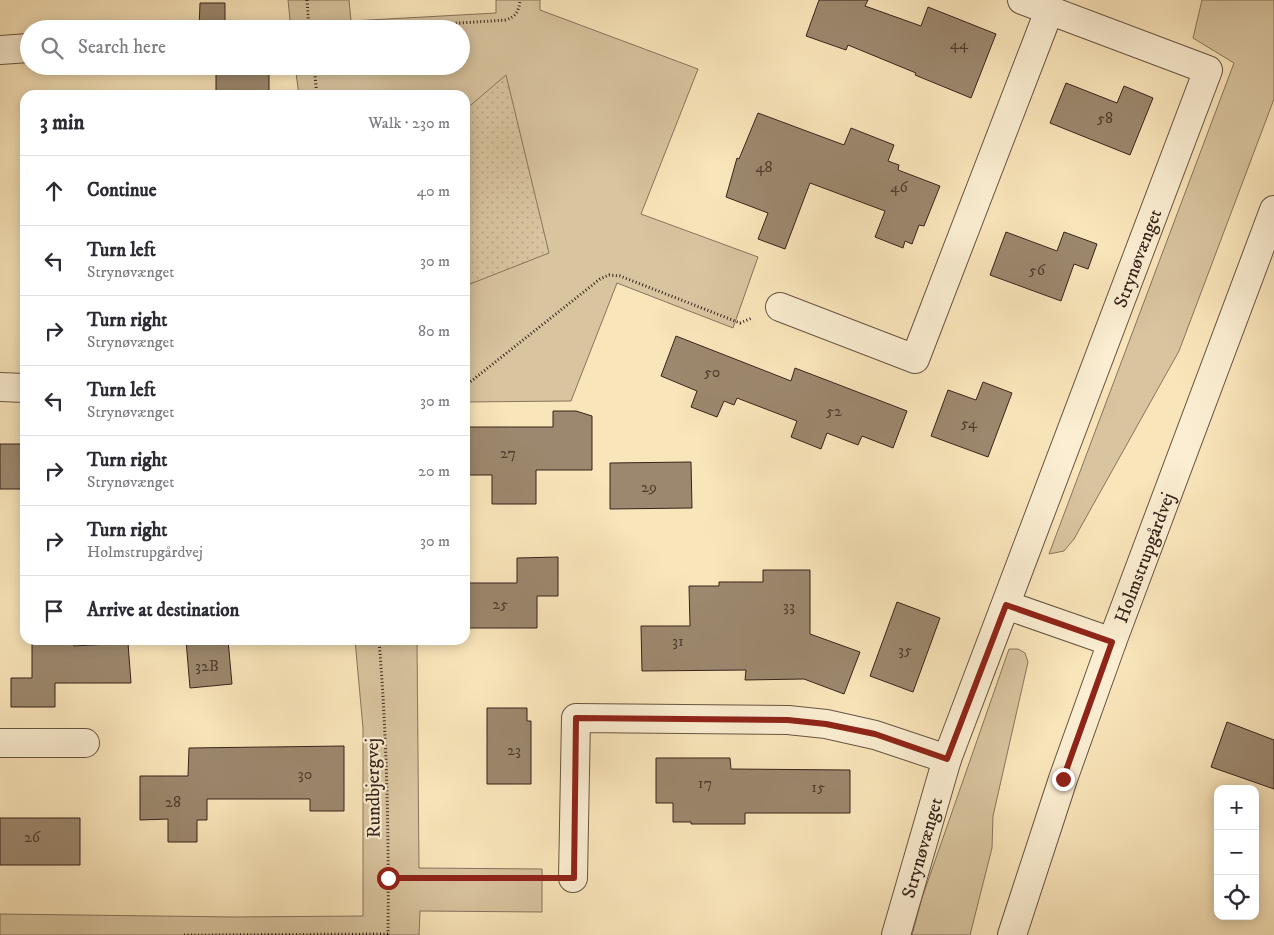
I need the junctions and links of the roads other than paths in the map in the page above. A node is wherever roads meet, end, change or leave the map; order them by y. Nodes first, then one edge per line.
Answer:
1 (1022, 0) edge
2 (1049, 11) junction
3 (20, 49) edge
4 (0, 50) edge
5 (1274, 210) edge
6 (780, 307) road end
7 (0, 388) edge
8 (20, 388) edge
9 (1006, 605) junction
10 (1112, 642) junction
11 (0, 743) edge
12 (85, 743) dead end
13 (947, 759) junction
14 (574, 878) road end
15 (896, 935) edge
16 (1012, 935) edge

1 - 2 street, Strynøvænget
2 - 6 street
2 - 9 street, Strynøvænget
3 - 4 street
5 - 10 street, Holmstrupgårdvej
7 - 8 street
9 - 10 street
9 - 13 street, Strynøvænget
10 - 16 street, Holmstrupgårdvej
11 - 12 street
13 - 14 street
13 - 15 street, Strynøvænget

